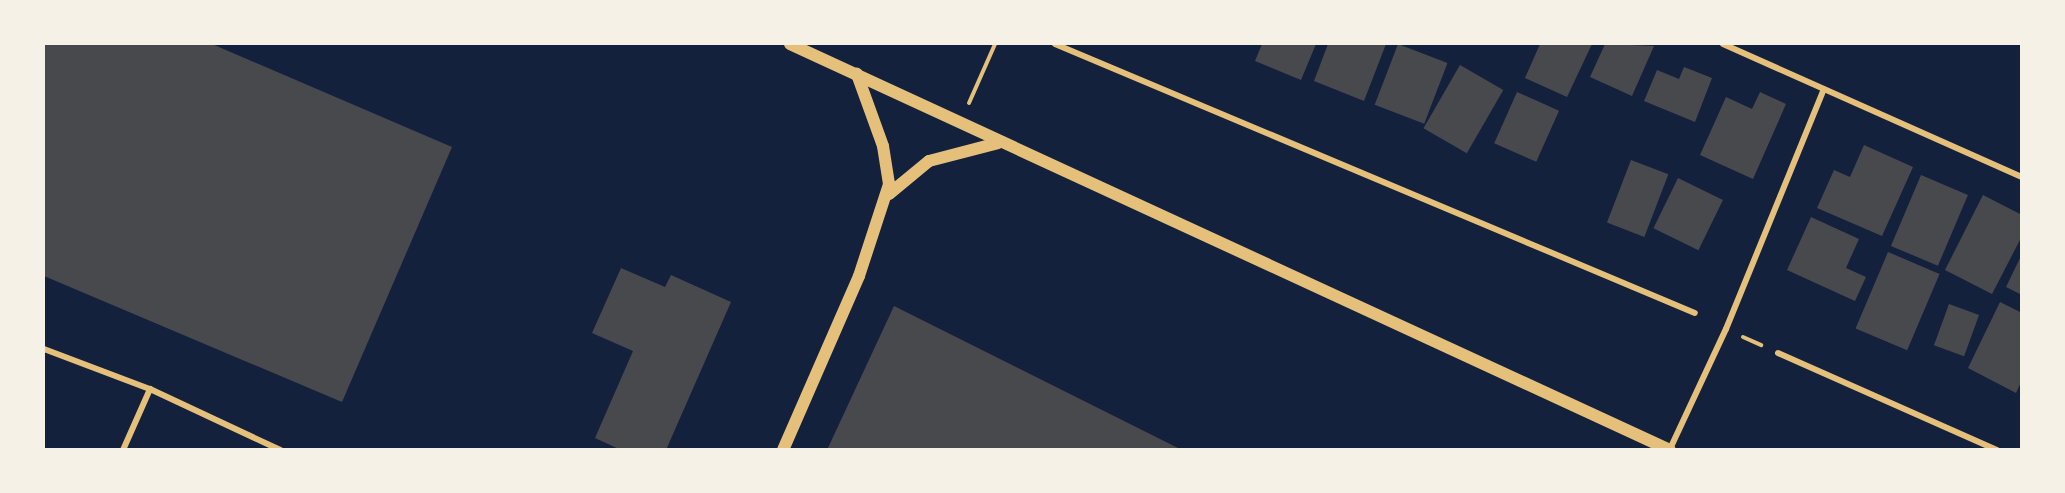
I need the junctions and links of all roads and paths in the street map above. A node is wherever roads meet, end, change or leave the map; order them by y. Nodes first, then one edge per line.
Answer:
1 (789, 44) edge
2 (995, 44) edge
3 (1055, 44) edge
4 (1723, 44) edge
5 (857, 74) junction
6 (1824, 89) junction
7 (960, 123) junction
8 (998, 142) junction
9 (2022, 177) edge
10 (885, 201) junction
11 (1695, 313) dead end
12 (44, 349) edge
13 (1778, 353) dead end
14 (150, 389) junction
15 (1670, 449) edge
16 (123, 450) edge
17 (280, 450) edge
18 (783, 450) edge
19 (1997, 450) edge

1 - 5 main road
2 - 7 path
3 - 11 street
4 - 6 street
5 - 7 main road
5 - 10 main road
6 - 9 street
6 - 15 street
7 - 8 main road
8 - 10 main road
8 - 15 main road
10 - 18 main road
12 - 14 street
13 - 19 street
14 - 16 street
14 - 17 street

